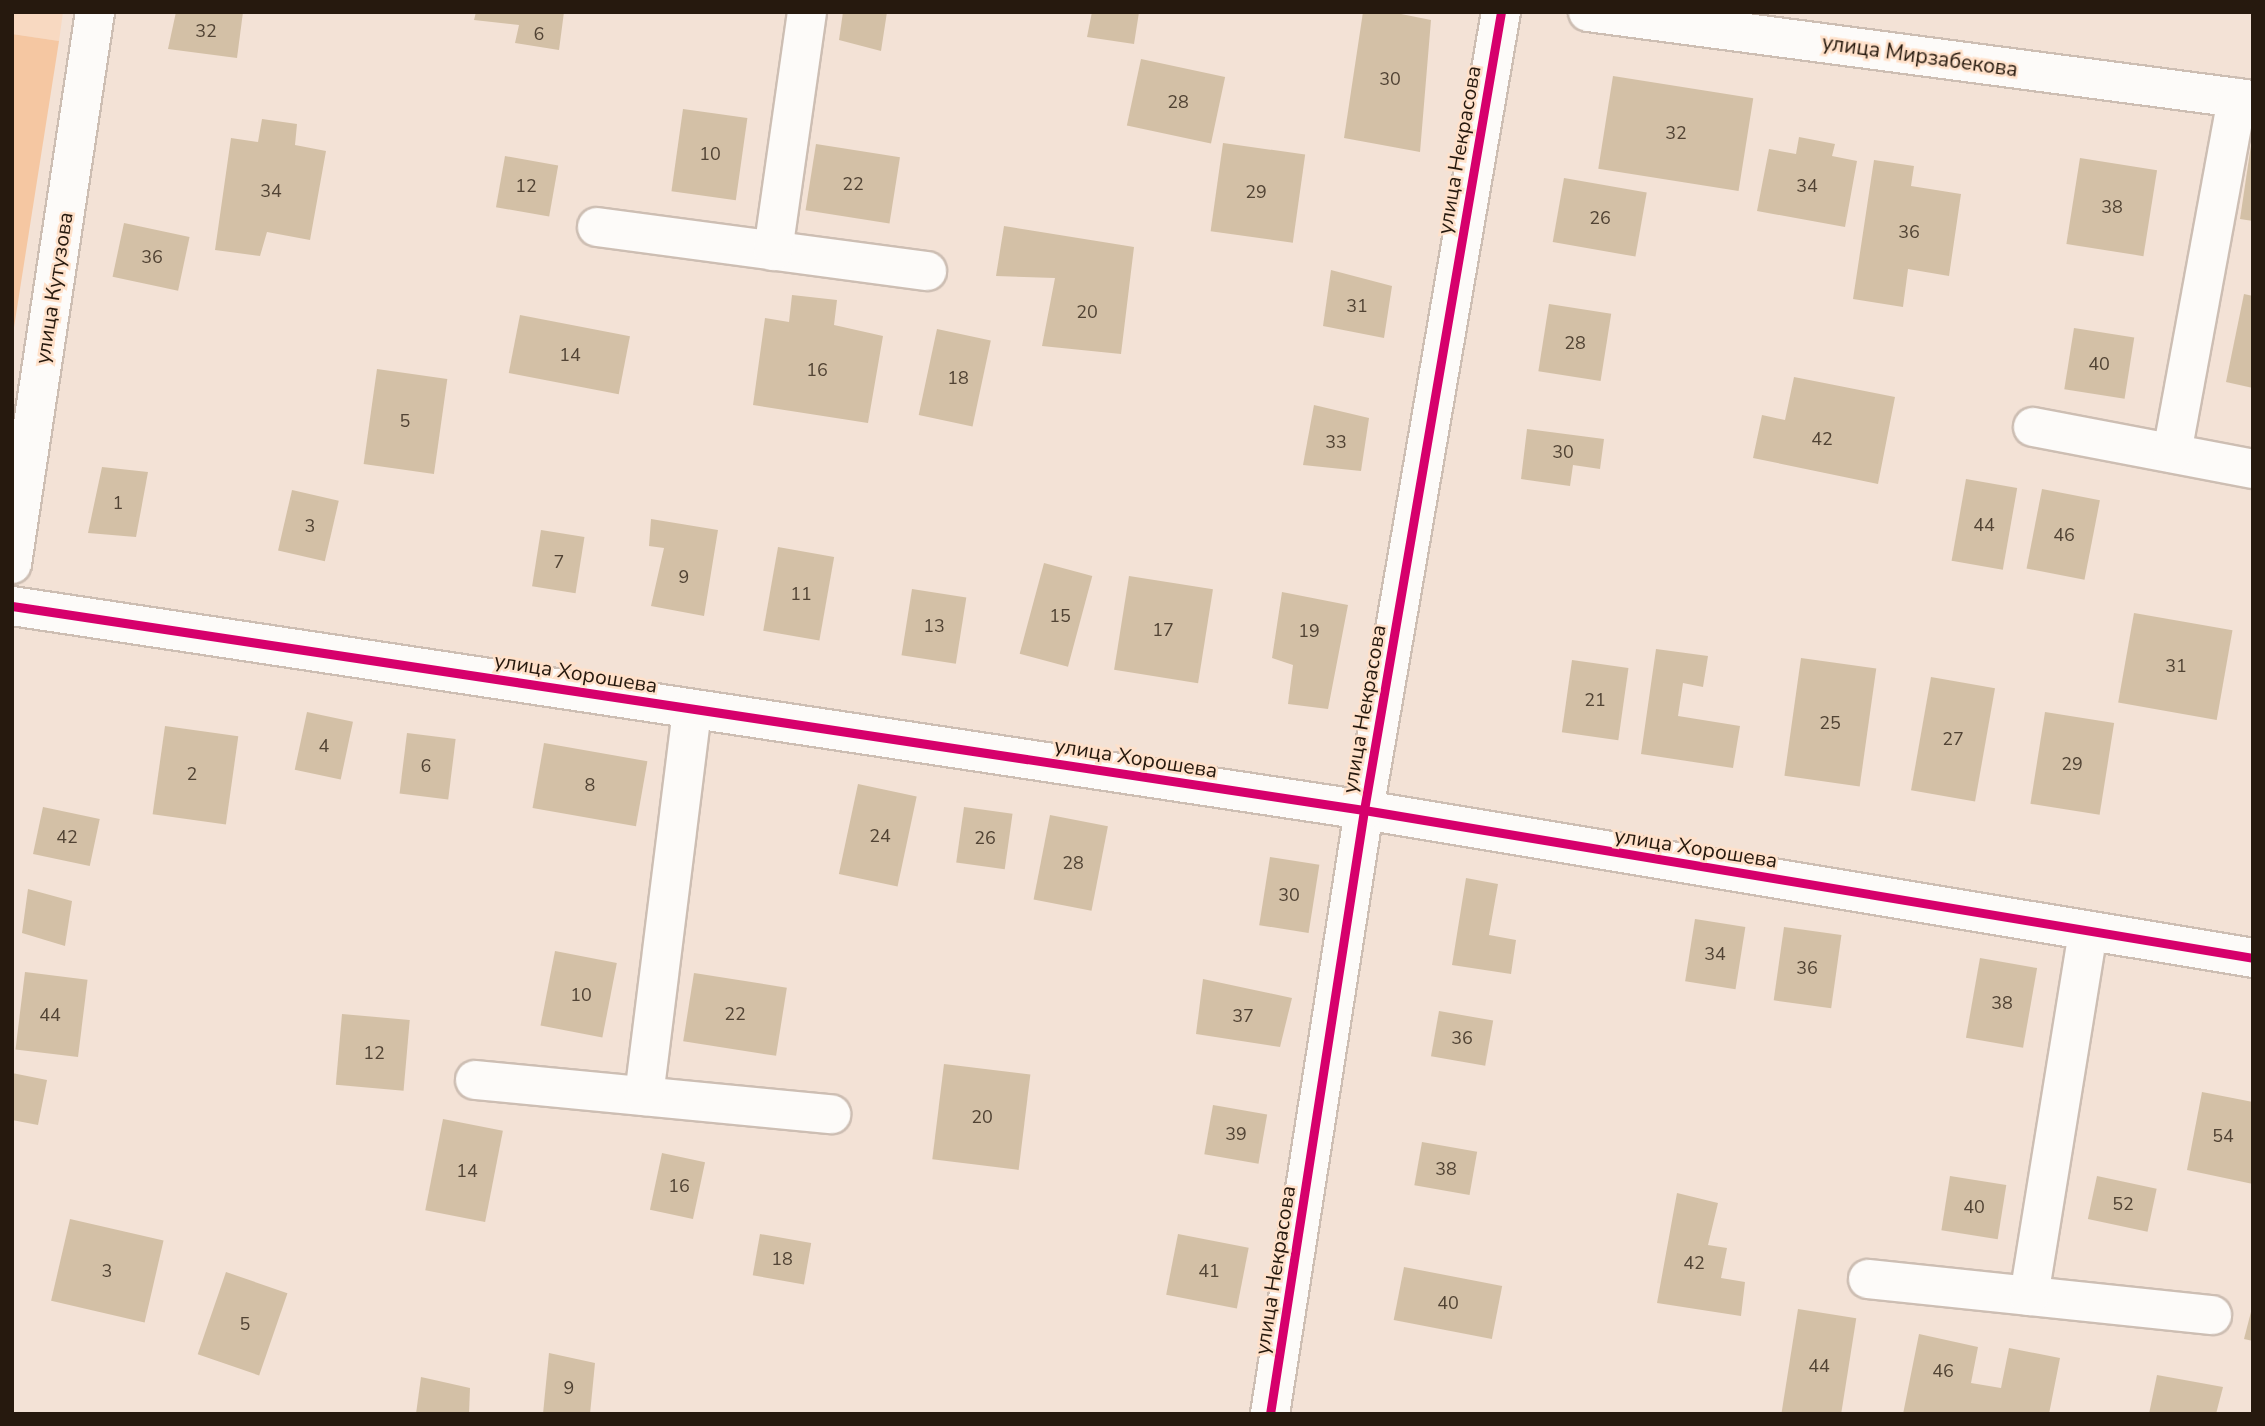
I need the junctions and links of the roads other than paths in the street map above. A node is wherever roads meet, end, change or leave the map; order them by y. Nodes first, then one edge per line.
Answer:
1 (95, 12) edge
2 (807, 12) edge
3 (1501, 12) edge
4 (1588, 12) edge
5 (2245, 99) edge
6 (597, 227) dead end
7 (773, 251) junction
8 (927, 271) dead end
9 (2033, 428) dead end
10 (2172, 453) junction
11 (2253, 469) edge
12 (12, 564) edge
13 (12, 606) edge
14 (692, 709) junction
15 (1364, 810) junction
16 (2088, 931) junction
17 (2253, 958) edge
18 (475, 1080) dead end
19 (644, 1096) junction
20 (831, 1114) dead end
21 (1868, 1279) dead end
22 (2029, 1296) junction
23 (2212, 1315) dead end
24 (1270, 1414) edge

1 - 12 street, улица Кутузова
2 - 7 street
3 - 15 street, улица Некрасова
4 - 5 street, улица Мирзабекова
5 - 10 street
6 - 7 street
7 - 8 street
9 - 10 street
10 - 11 street
13 - 14 street, улица Хорошева
14 - 15 street, улица Хорошева
14 - 19 street
15 - 16 street, улица Хорошева
15 - 24 street, улица Некрасова
16 - 17 street, улица Хорошева
16 - 22 street
18 - 19 street
19 - 20 street
21 - 22 street
22 - 23 street

